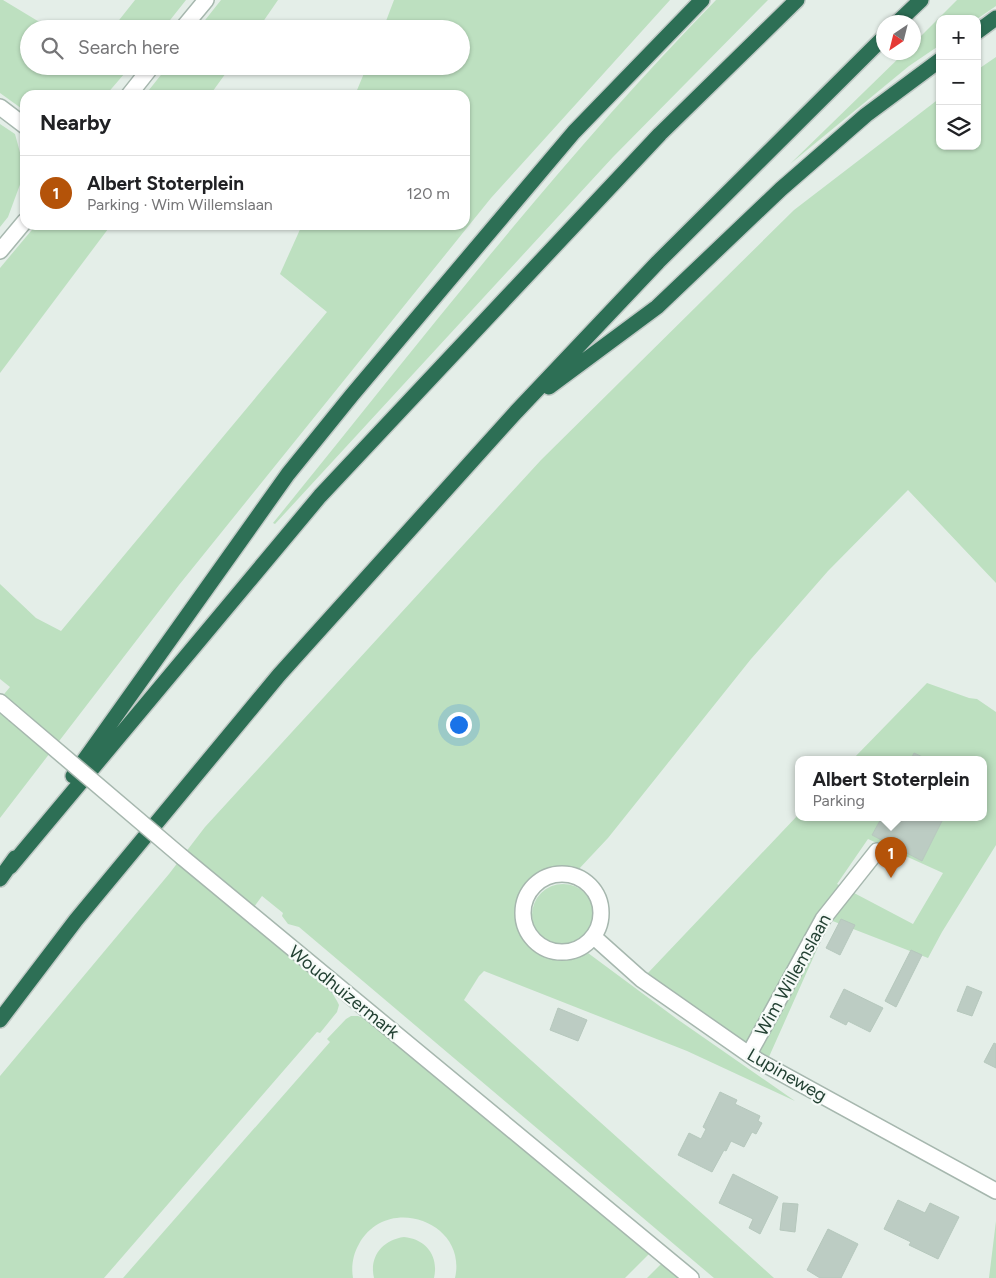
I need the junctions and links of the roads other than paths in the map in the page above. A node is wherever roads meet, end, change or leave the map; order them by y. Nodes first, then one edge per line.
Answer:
1 (206, 0) edge
2 (702, 0) edge
3 (797, 0) edge
4 (921, 0) edge
5 (905, 15) edge
6 (996, 18) edge
7 (189, 20) edge
8 (981, 29) edge
9 (876, 45) edge
10 (936, 63) edge
11 (145, 75) edge
12 (133, 90) edge
13 (0, 107) edge
14 (20, 122) edge
15 (20, 227) edge
16 (0, 251) edge
17 (516, 412) junction
18 (0, 702) edge
19 (877, 851) dead end
20 (10, 866) junction
21 (0, 879) edge
22 (594, 937) junction
23 (0, 1020) edge
24 (749, 1054) junction
25 (996, 1191) edge
26 (691, 1278) edge

1 - 7 street
2 - 20 highway
3 - 20 highway
4 - 5 highway
6 - 8 highway
9 - 17 highway
10 - 17 highway
11 - 12 street
13 - 14 street
15 - 16 street
17 - 23 highway
18 - 26 street, Woudhuizermark, bridge
19 - 24 street, Wim Willemslaan
20 - 21 highway
22 - 22 street
22 - 24 street, Lupineweg
24 - 25 street, Lupineweg

